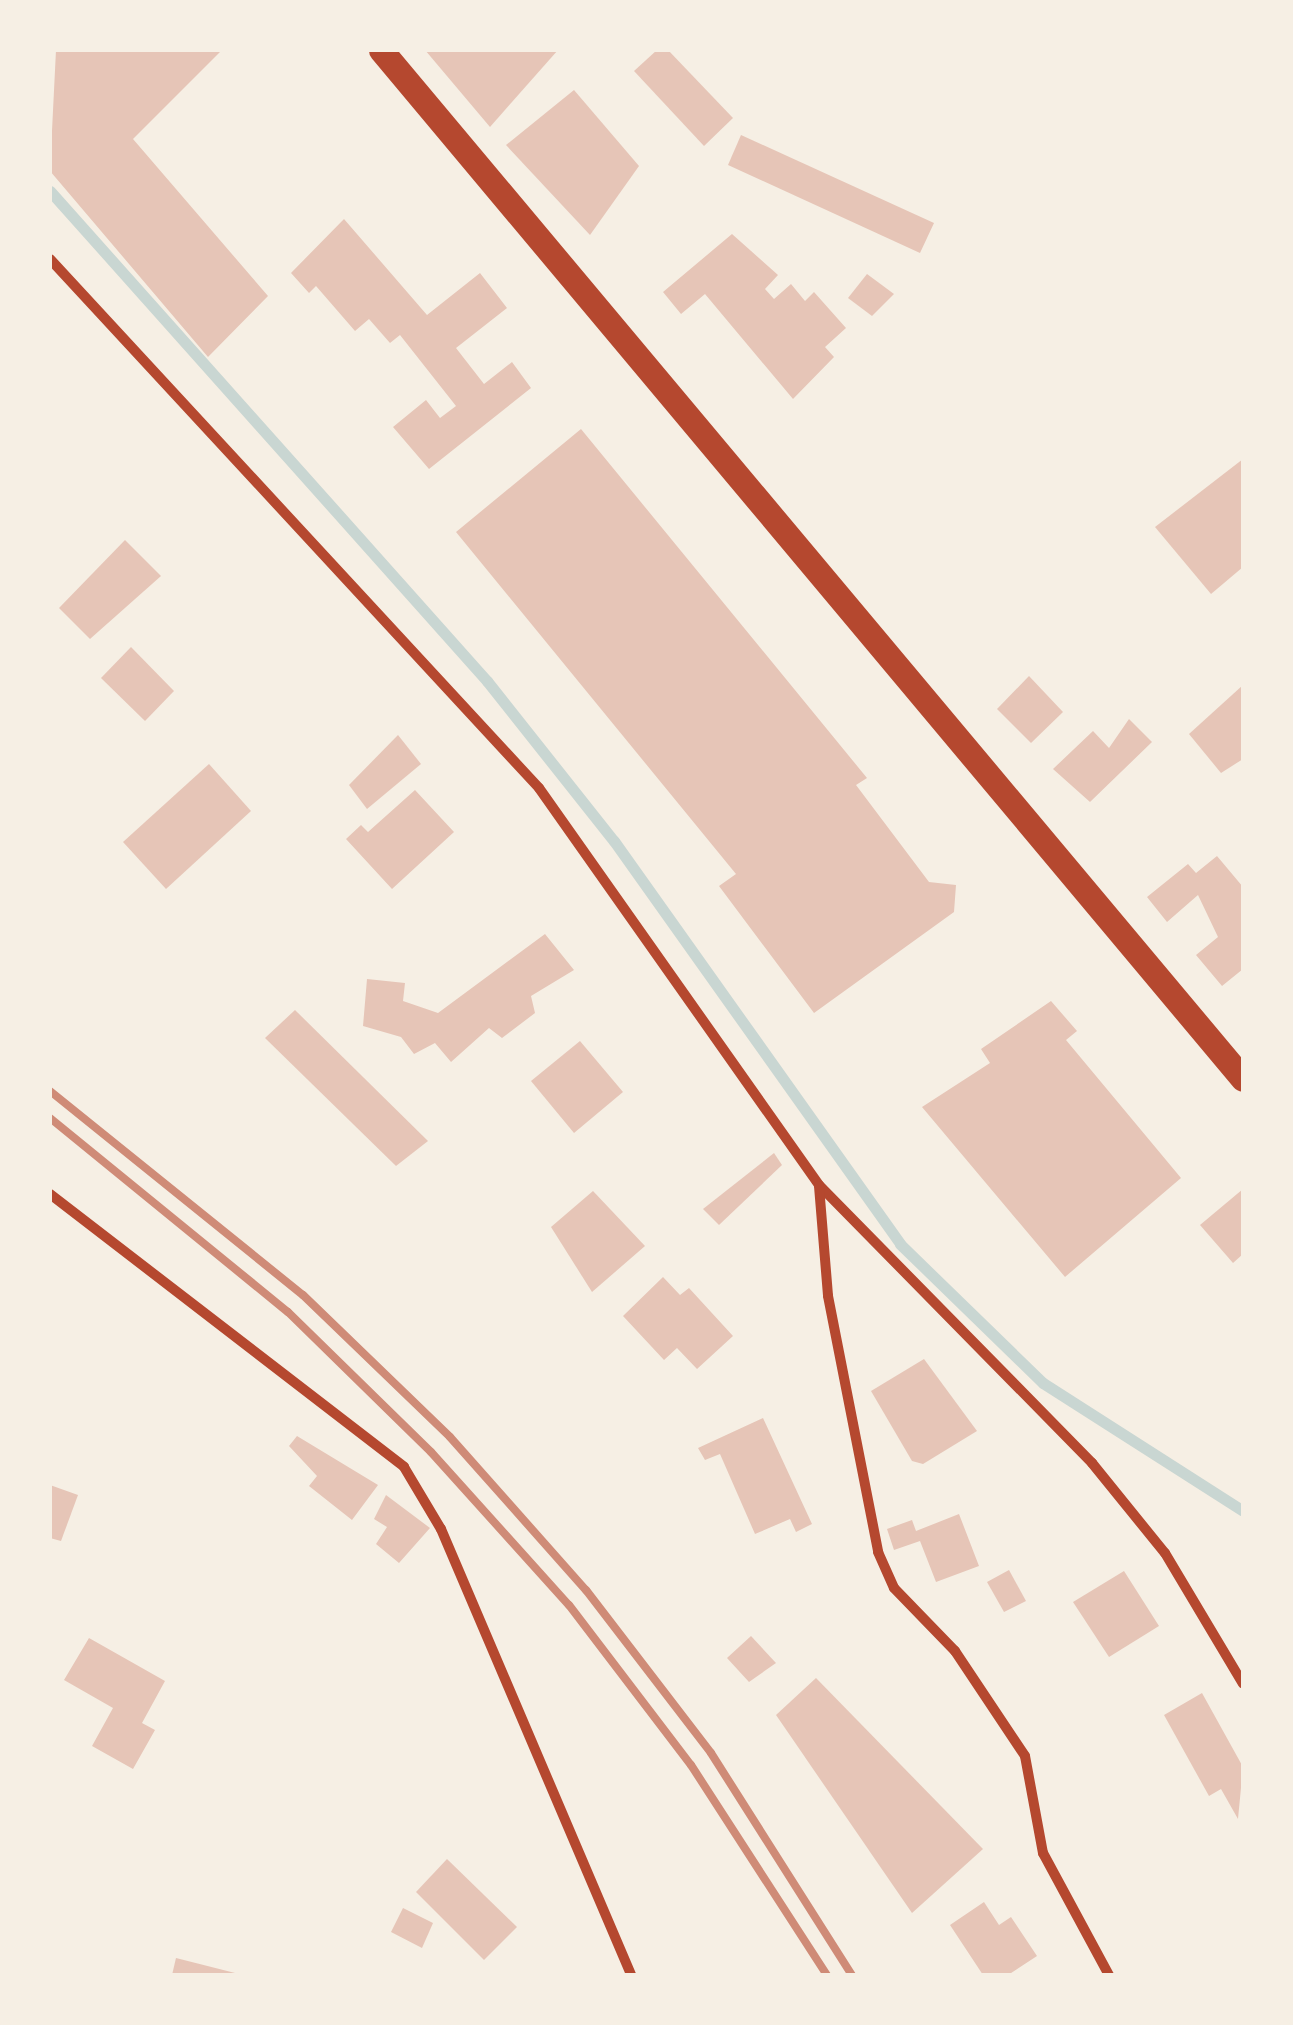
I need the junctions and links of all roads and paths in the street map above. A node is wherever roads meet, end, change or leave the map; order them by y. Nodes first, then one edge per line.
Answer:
1 (380, 50) edge
2 (50, 259) edge
3 (1243, 1079) edge
4 (818, 1186) junction
5 (50, 1194) edge
6 (1243, 1684) edge
7 (631, 1975) edge
8 (1109, 1975) edge

1 - 3 main road
2 - 4 street
4 - 6 street
4 - 8 street
5 - 7 street

